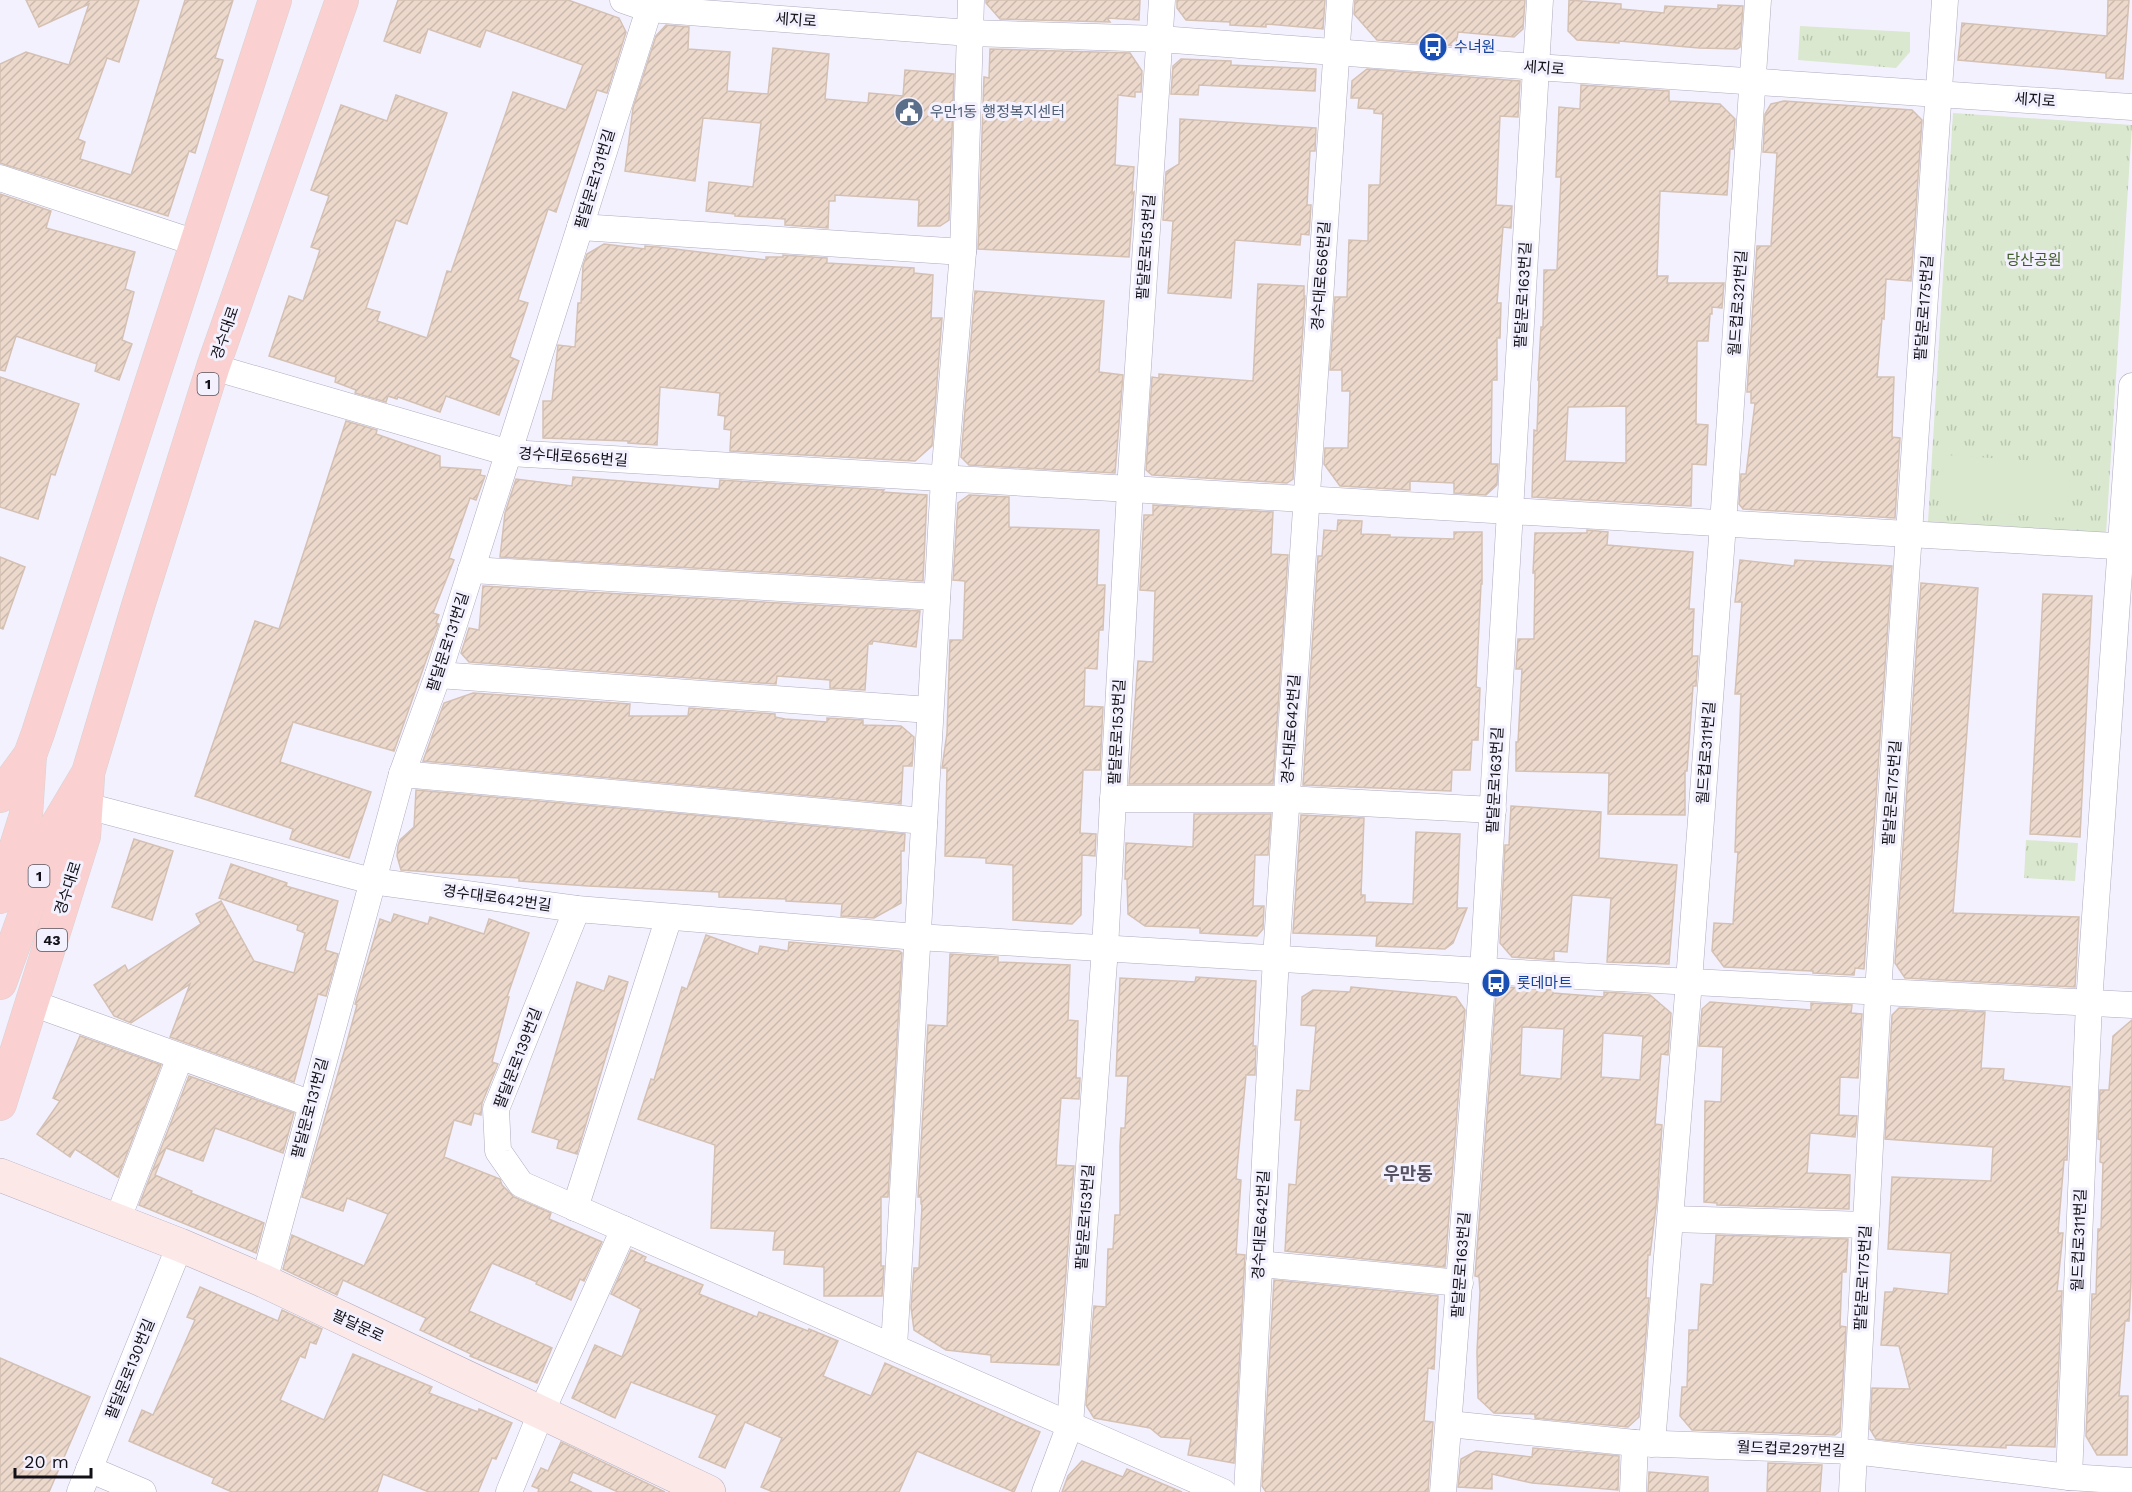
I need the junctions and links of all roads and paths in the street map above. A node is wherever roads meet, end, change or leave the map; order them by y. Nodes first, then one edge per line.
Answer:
1 (274, 0) edge
2 (342, 0) edge
3 (623, 0) edge
4 (971, 0) edge
5 (1162, 0) edge
6 (1340, 0) edge
7 (1540, 0) edge
8 (1758, 0) edge
9 (1945, 0) edge
10 (650, 4) edge
11 (970, 33) junction
12 (1160, 39) junction
13 (1336, 52) junction
14 (1536, 67) junction
15 (1753, 82) junction
16 (1938, 94) junction
17 (2132, 107) edge
18 (0, 178) edge
19 (580, 227) junction
20 (196, 243) junction
21 (963, 252) junction
22 (213, 367) junction
23 (2132, 386) edge
24 (509, 453) junction
25 (944, 479) junction
26 (1130, 490) junction
27 (1305, 500) junction
28 (1510, 512) junction
29 (1723, 524) junction
30 (1910, 534) junction
31 (2126, 547) edge
32 (471, 570) junction
33 (937, 597) junction
34 (438, 675) junction
35 (930, 710) junction
36 (30, 755) junction
37 (88, 773) junction
38 (402, 774) junction
39 (4, 785) edge
40 (1113, 799) junction
41 (1286, 799) junction
42 (87, 806) junction
43 (1493, 810) junction
44 (924, 820) junction
45 (372, 881) junction
46 (0, 897) edge
47 (578, 909) junction
48 (669, 916) junction
49 (916, 937) junction
50 (1105, 948) junction
51 (1276, 958) junction
52 (1484, 970) junction
53 (1689, 981) junction
54 (0, 983) edge
55 (1878, 992) junction
56 (32, 1002) junction
57 (2089, 1003) junction
58 (2132, 1005) edge
59 (180, 1057) junction
60 (0, 1104) edge
61 (312, 1104) junction
62 (0, 1175) edge
63 (575, 1208) junction
64 (1671, 1219) junction
65 (117, 1221) junction
66 (1866, 1225) junction
67 (624, 1229) junction
68 (180, 1245) junction
69 (1259, 1264) junction
70 (264, 1281) junction
71 (1460, 1283) junction
72 (894, 1347) junction
73 (541, 1413) junction
74 (1449, 1424) junction
75 (1070, 1425) junction
76 (1644, 1444) junction
77 (1854, 1451) junction
78 (89, 1469) junction
79 (2069, 1477) junction
80 (2132, 1481) edge
81 (80, 1492) edge
82 (143, 1492) edge
83 (509, 1492) edge
84 (709, 1492) edge
85 (1045, 1492) edge
86 (1223, 1492) edge
87 (1247, 1492) edge
88 (1443, 1492) edge
89 (1634, 1492) edge
90 (1852, 1492) edge

1 - 20 main road, 1
2 - 22 main road, 경수대로 / 1
3 - 10 street, 세지로
4 - 11 street
5 - 12 street
6 - 13 street
7 - 14 street, 팔달문로163번길
8 - 15 street
9 - 16 street
10 - 11 street, 세지로
10 - 19 street, 팔달문로131번길
11 - 12 street, 세지로
11 - 21 street
12 - 13 street, 세지로
12 - 26 street, 팔달문로153번길
13 - 14 street, 세지로
13 - 27 street, 경수대로656번길
14 - 15 street, 세지로
14 - 28 street, 팔달문로163번길
15 - 16 street, 세지로
15 - 29 street, 월드컵로321번길
16 - 17 street, 세지로
16 - 30 street, 팔달문로175번길
18 - 20 street
19 - 21 street
19 - 24 street, 팔달문로131번길
20 - 36 main road, 1
21 - 25 street
22 - 24 street, 경수대로656번길
22 - 37 main road, 경수대로 / 1
23 - 31 street
24 - 25 street, 경수대로656번길
24 - 32 street, 팔달문로131번길
25 - 26 street, 경수대로656번길
25 - 33 street
26 - 27 street, 경수대로656번길
26 - 40 street, 팔달문로153번길
27 - 28 street, 경수대로656번길
27 - 41 street, 경수대로642번길
28 - 29 street
28 - 43 street, 팔달문로163번길
29 - 30 street
29 - 53 street, 월드컵로311번길
30 - 31 street
30 - 55 street, 팔달문로175번길
31 - 57 street, 월드컵로311번길
32 - 33 street
32 - 34 street, 팔달문로131번길
33 - 35 street
34 - 35 street
34 - 38 street, 팔달문로131번길
35 - 44 street
36 - 39 main road
36 - 46 main road, 1
37 - 42 main road, 경수대로 / 43
37 - 54 main road, 경수대로 / 1
38 - 44 street
38 - 45 street, 팔달문로131번길
40 - 41 street
40 - 50 street, 팔달문로153번길
41 - 43 street
41 - 51 street, 경수대로642번길
42 - 45 street, 경수대로642번길
42 - 56 main road, 경수대로 / 43
43 - 52 street, 팔달문로163번길
44 - 49 street
45 - 47 street, 경수대로642번길
45 - 61 street, 팔달문로131번길
47 - 48 street, 경수대로642번길
47 - 63 street, 팔달문로139번길
48 - 49 street, 경수대로642번길
48 - 63 street
49 - 50 street, 경수대로642번길
49 - 72 street
50 - 51 street, 경수대로642번길
50 - 75 street, 팔달문로153번길
51 - 52 street, 경수대로642번길
51 - 69 street, 경수대로642번길
52 - 53 street
52 - 71 street, 팔달문로163번길
53 - 55 street
53 - 64 street, 월드컵로311번길
55 - 57 street
55 - 66 street, 팔달문로175번길
56 - 59 street
56 - 60 main road, 경수대로 / 43
57 - 58 street
57 - 79 street, 월드컵로311번길
59 - 61 street
59 - 65 street
61 - 70 street, 팔달문로131번길
62 - 65 street, 팔달문로
63 - 67 street, 팔달문로139번길
64 - 66 street
64 - 76 street, 월드컵로311번길
65 - 68 street, 팔달문로
66 - 77 street, 팔달문로175번길
67 - 72 street
67 - 73 street
68 - 70 street, 팔달문로
68 - 78 street, 팔달문로130번길
69 - 71 street
69 - 87 street, 경수대로642번길
70 - 73 street, 팔달문로
71 - 74 street, 팔달문로163번길
72 - 75 street
73 - 83 street
73 - 84 street, 팔달문로
74 - 76 street, 월드컵로297번길
74 - 88 street, 팔달문로163번길
75 - 85 street, 팔달문로153번길
75 - 86 street
76 - 77 street, 월드컵로297번길
76 - 89 street, 월드컵로311번길
77 - 79 street, 월드컵로297번길
77 - 90 street, 팔달문로175번길
78 - 81 street, 팔달문로130번길
78 - 82 street
79 - 80 street, 월드컵로297번길

